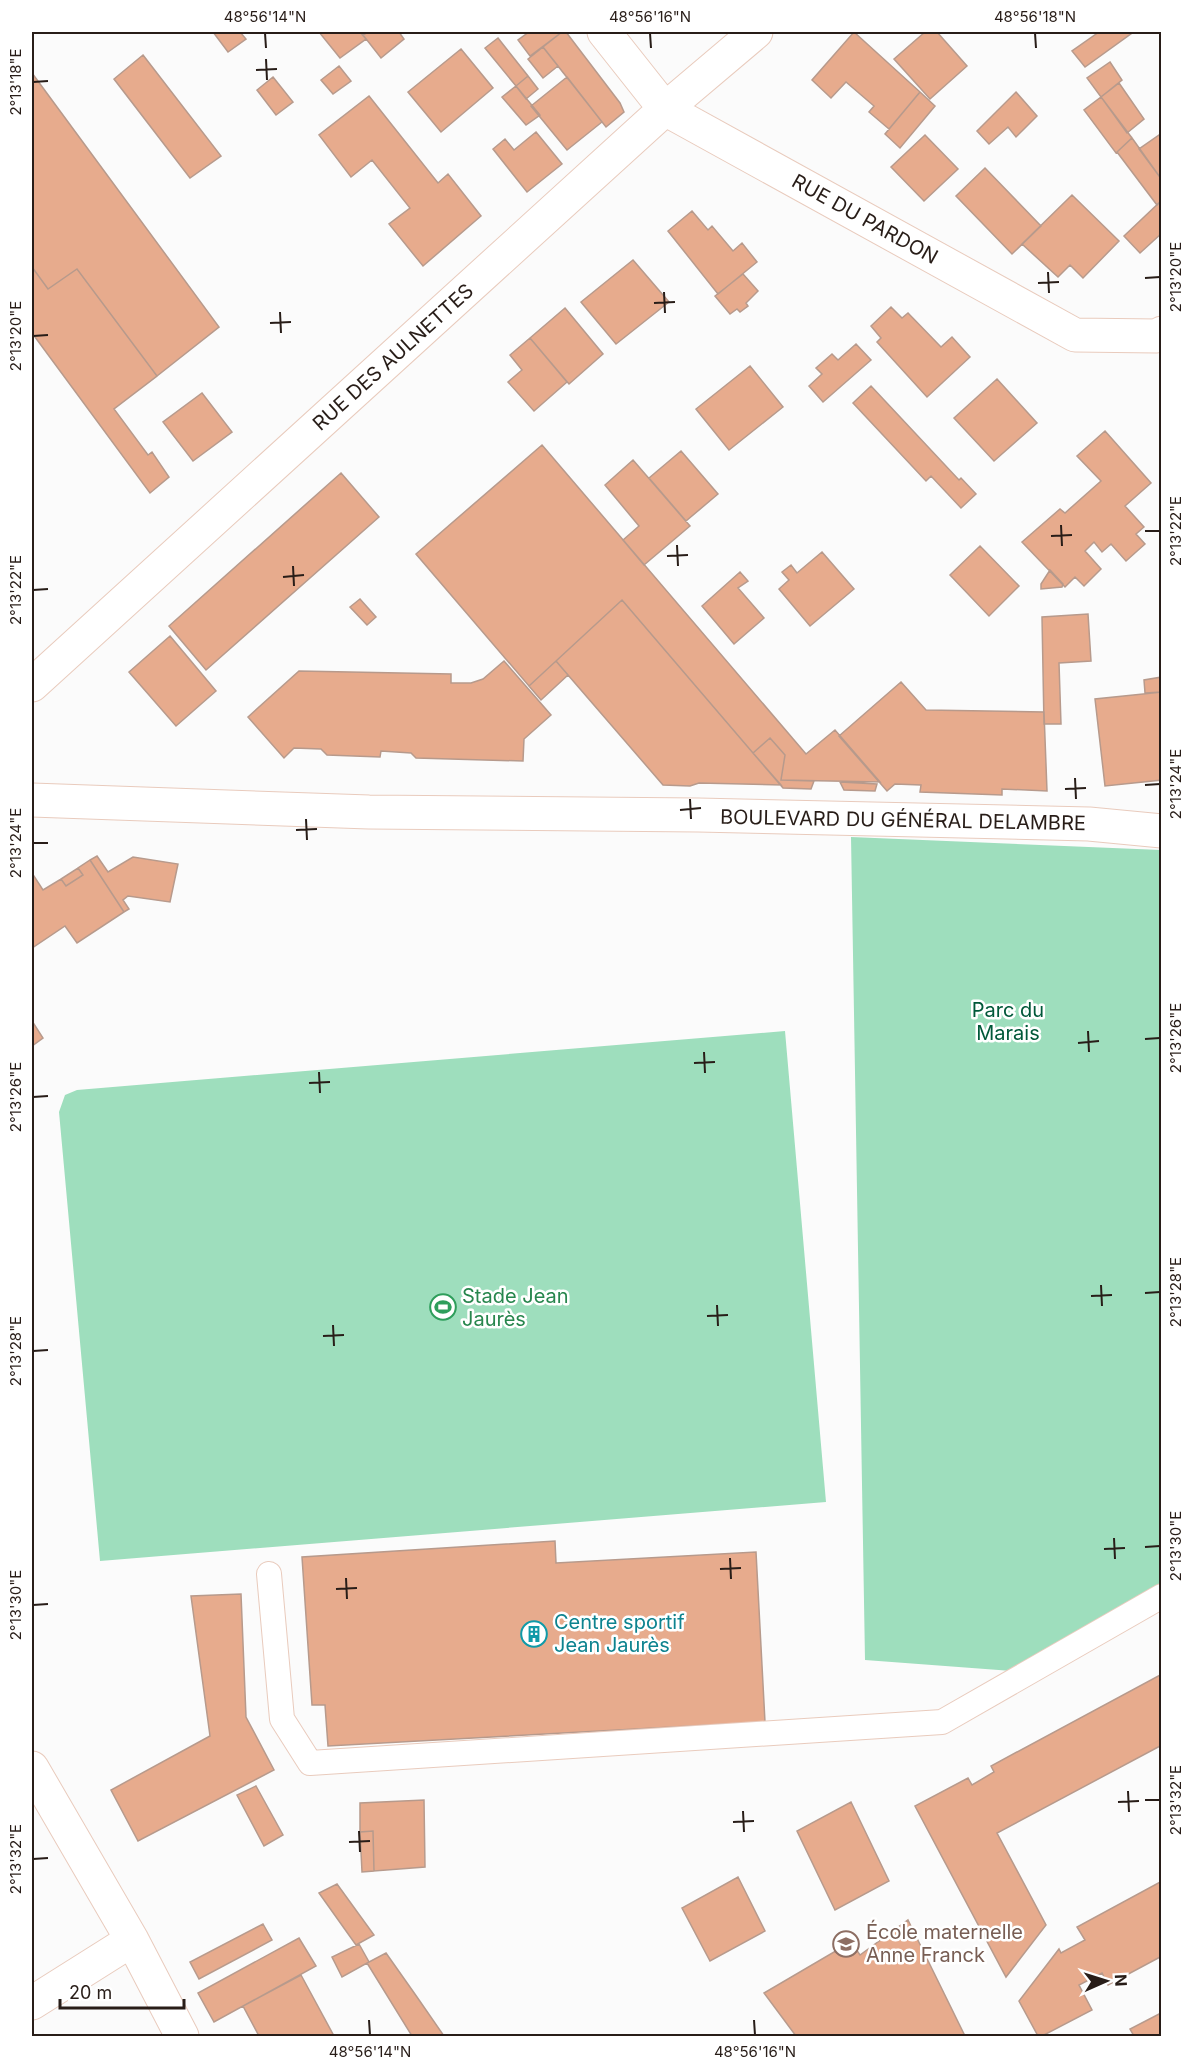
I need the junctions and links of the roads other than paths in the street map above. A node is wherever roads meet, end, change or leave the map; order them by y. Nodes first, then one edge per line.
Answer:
1 (604, 32) edge
2 (756, 32) edge
3 (665, 109) junction
4 (1161, 333) edge
5 (32, 685) edge
6 (32, 800) edge
7 (1161, 831) edge
8 (269, 1574) dead end
9 (1161, 1596) edge
10 (32, 1768) edge
11 (132, 1940) junction
12 (32, 2004) edge
13 (182, 2037) edge

1 - 3 street, RUE DU PARDON
2 - 3 street, RUE DES AULNETTES
3 - 4 street, RUE DU PARDON
3 - 5 street, RUE DES AULNETTES
6 - 7 street, BOULEVARD DU GÉNÉRAL DELAMBRE
8 - 9 lane
10 - 11 street
11 - 12 street
11 - 13 street

